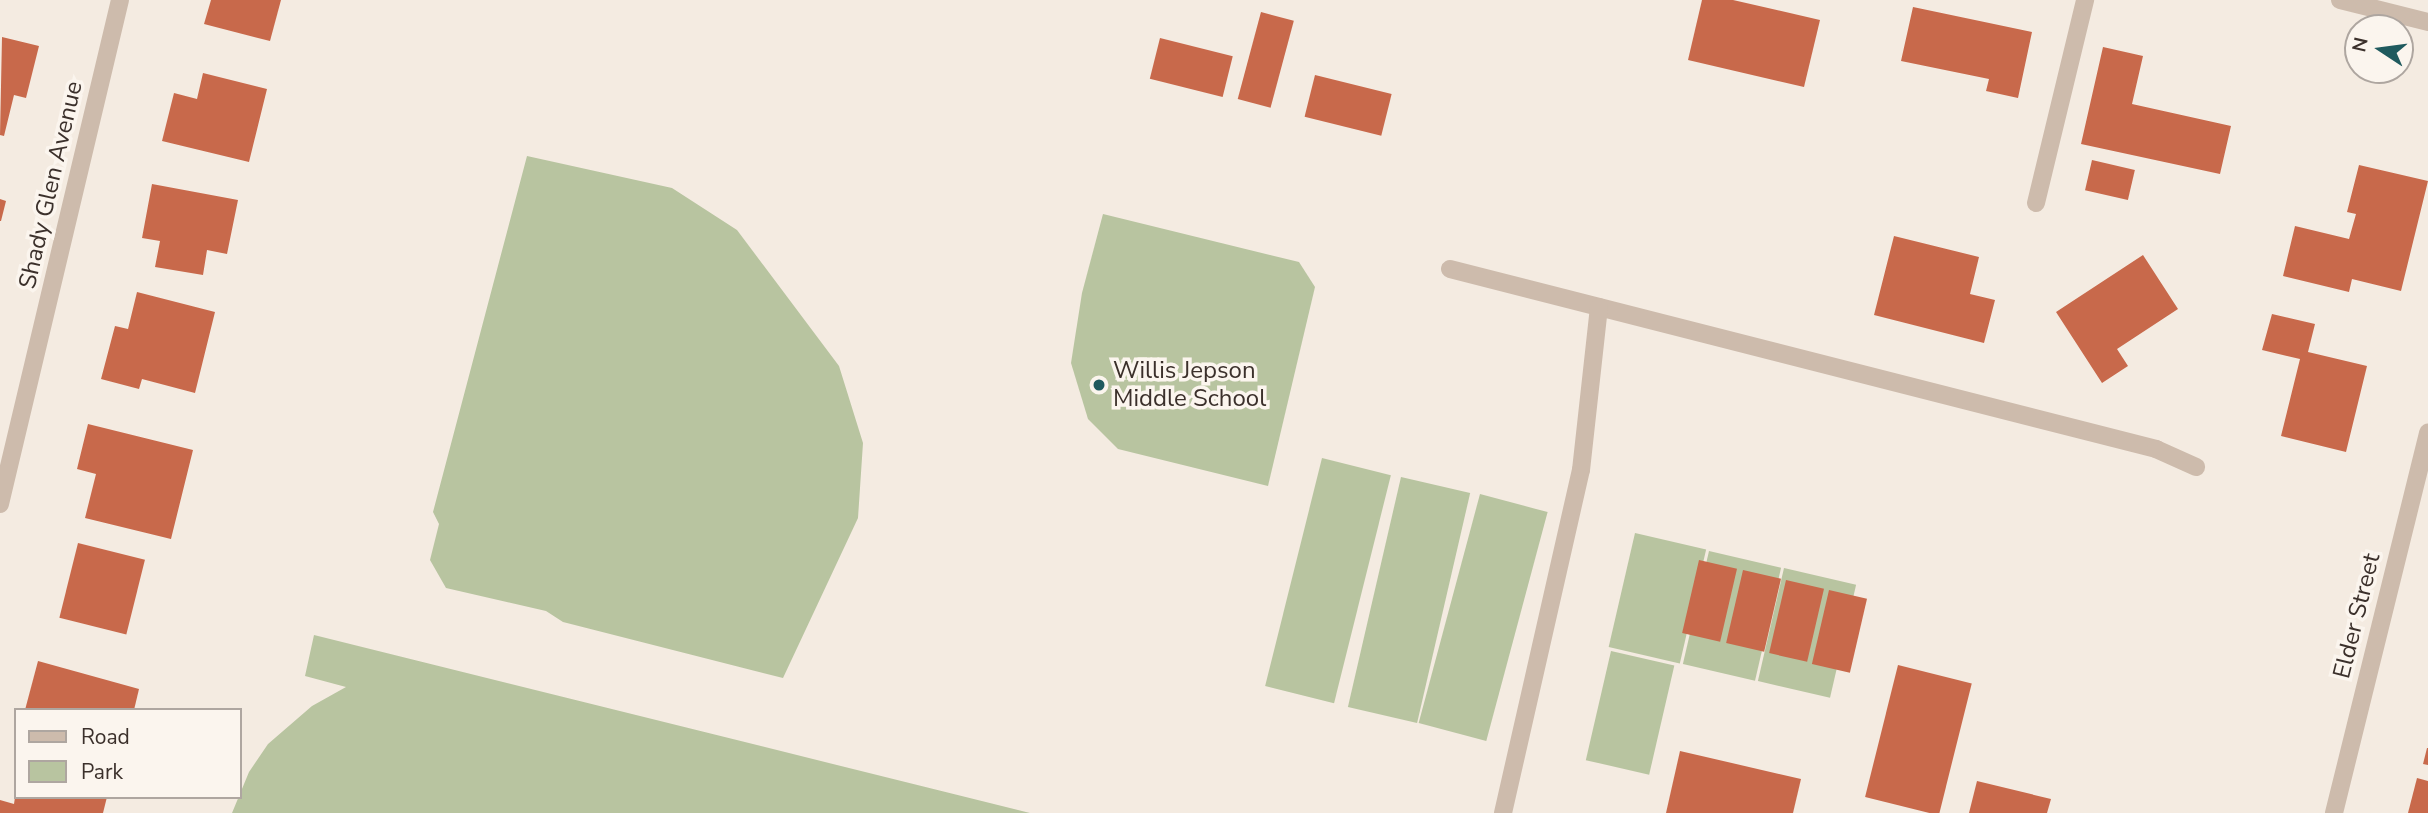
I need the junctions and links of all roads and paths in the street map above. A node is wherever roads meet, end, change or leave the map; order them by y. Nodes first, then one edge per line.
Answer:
1 (120, 0) edge
2 (2085, 0) edge
3 (2340, 0) edge
4 (2428, 22) edge
5 (2036, 203) dead end
6 (1450, 269) dead end
7 (1599, 307) junction
8 (2428, 432) edge
9 (2196, 467) dead end
10 (0, 504) edge
11 (1503, 813) edge
12 (2334, 813) edge

1 - 10 street, Shady Glen Avenue
2 - 5 street
3 - 4 street
6 - 7 street
7 - 9 street
7 - 11 street
8 - 12 street, Elder Street

